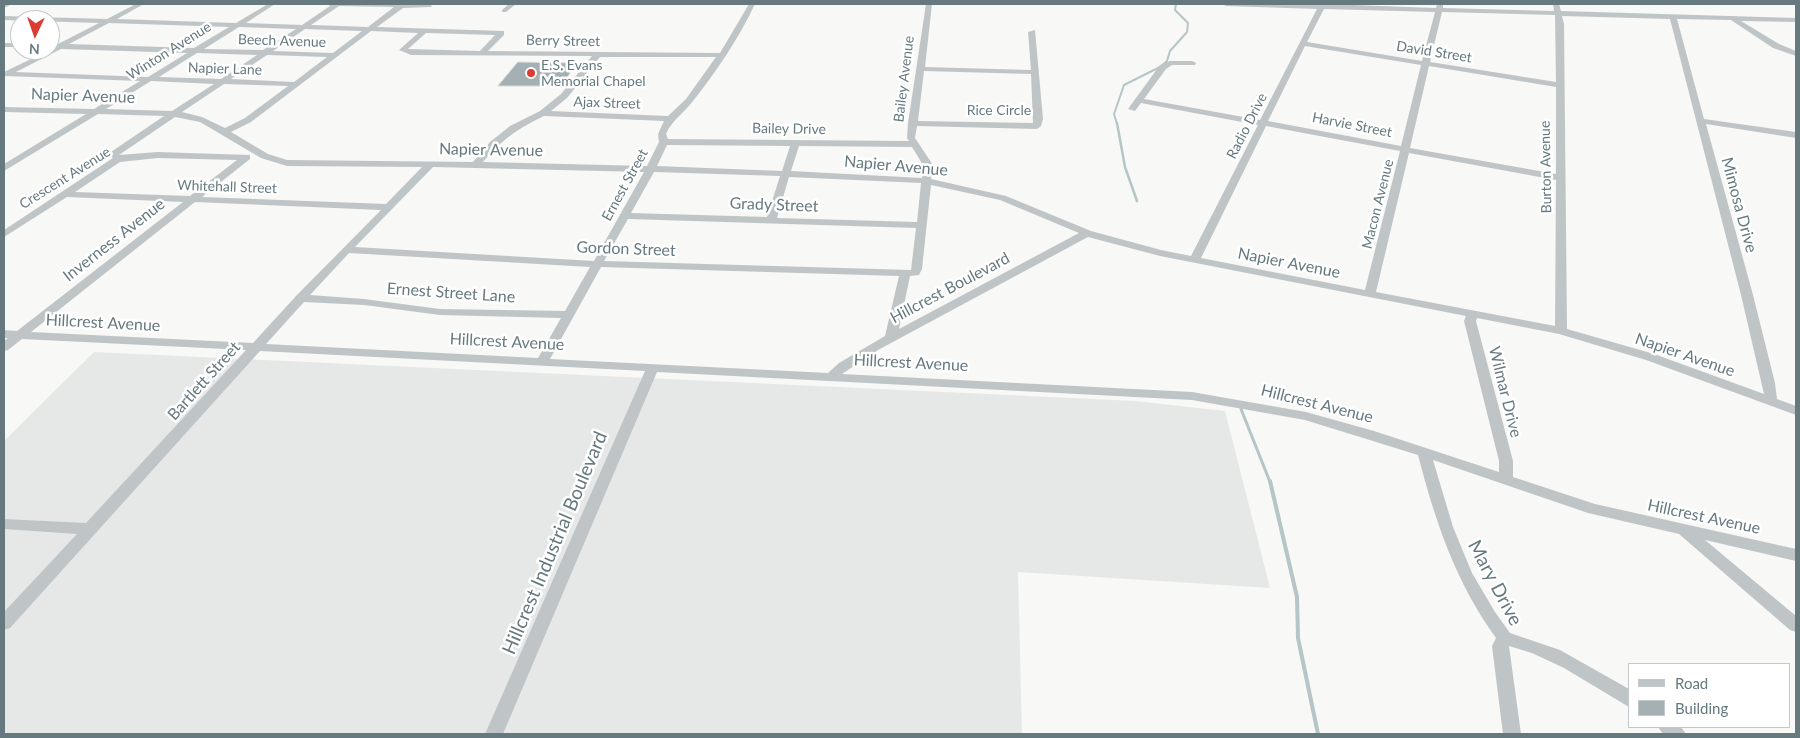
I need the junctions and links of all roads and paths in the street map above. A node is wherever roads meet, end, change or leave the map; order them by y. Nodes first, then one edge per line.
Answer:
1 (8, 4) edge
2 (141, 4) edge
3 (272, 4) edge
4 (331, 4) edge
5 (338, 4) edge
6 (513, 4) edge
7 (752, 4) edge
8 (929, 4) edge
9 (1226, 4) edge
10 (401, 5) edge
11 (1323, 5) edge
12 (4, 6) edge
13 (429, 6) dead end
14 (1440, 7) edge
15 (1558, 9) edge
16 (504, 11) dead end
17 (1673, 17) junction
18 (4, 18) edge
19 (1732, 18) junction
20 (1796, 20) edge
21 (106, 22) junction
22 (237, 25) junction
23 (303, 27) junction
24 (369, 29) junction
25 (425, 30) junction
26 (1032, 32) dead end
27 (1304, 44) junction
28 (60, 45) edge
29 (60, 46) edge
30 (195, 51) junction
31 (264, 53) junction
32 (482, 53) junction
33 (598, 54) junction
34 (1796, 54) edge
35 (334, 55) junction
36 (722, 55) junction
37 (32, 60) edge
38 (1192, 63) dead end
39 (1426, 63) junction
40 (919, 70) junction
41 (1034, 72) junction
42 (4, 74) edge
43 (150, 78) junction
44 (222, 81) junction
45 (296, 84) junction
46 (1560, 85) junction
47 (1138, 100) junction
48 (4, 109) edge
49 (1132, 109) dead end
50 (95, 112) junction
51 (543, 113) junction
52 (172, 114) junction
53 (670, 119) junction
54 (1702, 121) junction
55 (912, 122) junction
56 (1264, 123) junction
57 (224, 132) junction
58 (1796, 135) edge
59 (664, 142) junction
60 (795, 143) junction
61 (913, 144) junction
62 (1405, 150) junction
63 (264, 156) junction
64 (244, 158) junction
65 (118, 159) junction
66 (431, 164) junction
67 (476, 165) junction
68 (4, 168) edge
69 (649, 170) junction
70 (785, 174) junction
71 (1560, 178) junction
72 (928, 181) junction
73 (63, 194) junction
74 (192, 199) junction
75 (389, 207) junction
76 (624, 216) junction
77 (771, 220) junction
78 (923, 225) junction
79 (1087, 233) junction
80 (4, 234) edge
81 (346, 250) junction
82 (1194, 260) junction
83 (596, 264) junction
84 (905, 274) junction
85 (1370, 294) junction
86 (300, 298) junction
87 (1473, 314) junction
88 (569, 315) junction
89 (1561, 331) junction
90 (4, 334) edge
91 (19, 335) junction
92 (891, 338) junction
93 (4, 347) edge
94 (256, 348) junction
95 (543, 361) junction
96 (653, 367) junction
97 (832, 376) junction
98 (1771, 401) junction
99 (1796, 411) edge
100 (1424, 453) junction
101 (1506, 480) junction
102 (4, 524) edge
103 (90, 529) junction
104 (1683, 530) junction
105 (1796, 555) edge
106 (4, 623) edge
107 (1796, 625) edge
108 (1505, 638) junction
109 (1628, 698) edge
110 (494, 734) edge
111 (1512, 734) edge

1 - 12 street
2 - 21 street
3 - 22 street, Winton Avenue
4 - 5 street
5 - 10 street
5 - 23 street
6 - 16 street
7 - 36 street
8 - 40 street, Bailey Avenue
9 - 11 street
10 - 13 street
10 - 24 street
11 - 14 street
11 - 27 street, Radio Drive
14 - 15 street
14 - 39 street, Macon Avenue
15 - 17 street
15 - 46 street, Burton Avenue
17 - 19 street
17 - 54 street, Mimosa Drive
18 - 21 street
19 - 20 street
19 - 34 street
21 - 22 street
21 - 28 street
22 - 23 street
22 - 30 street, Winton Avenue
23 - 24 street
23 - 31 street
24 - 25 street
24 - 35 street
25 - 32 street
25 - 32 street, Berry Street
26 - 41 street
27 - 39 street, David Street
27 - 56 street, Radio Drive
29 - 30 street, Beech Avenue
30 - 31 street, Beech Avenue
30 - 43 street, Winton Avenue
31 - 35 street, Beech Avenue
31 - 44 street
32 - 33 street, Berry Street
33 - 36 street, Berry Street
33 - 51 street
35 - 45 street
36 - 53 street
37 - 42 street
38 - 47 street
39 - 46 street, David Street
39 - 62 street, Macon Avenue
40 - 41 street
40 - 55 street, Bailey Avenue
41 - 55 street, Rice Circle
42 - 43 street, Napier Lane
43 - 44 street, Napier Lane
43 - 50 street, Winton Avenue
44 - 45 street, Napier Lane
44 - 52 street
45 - 57 street
46 - 71 street, Burton Avenue
47 - 49 street
47 - 56 street, Harvie Street
48 - 50 street, Napier Avenue
50 - 52 street, Napier Avenue
50 - 68 street, Winton Avenue
51 - 53 street, Ajax Street
51 - 67 street
52 - 57 street, Napier Avenue
52 - 65 street
53 - 59 street, Ernest Street
54 - 58 street
54 - 98 street, Mimosa Drive
55 - 61 street, Bailey Avenue
56 - 62 street, Harvie Street
56 - 82 street, Radio Drive
57 - 63 street, Napier Avenue
59 - 60 street, Bailey Drive
59 - 69 street, Ernest Street
60 - 61 street, Bailey Drive
60 - 70 street
61 - 72 street, Bailey Avenue
62 - 71 street, Harvie Street
62 - 85 street, Macon Avenue
63 - 64 street, Crescent Avenue
63 - 66 street, Napier Avenue
64 - 65 street, Crescent Avenue
64 - 74 street, Inverness Avenue
65 - 73 street, Crescent Avenue
66 - 67 street, Napier Avenue
66 - 75 street, Bartlett Street
67 - 69 street, Napier Avenue
69 - 70 street, Napier Avenue
69 - 76 street, Ernest Street
70 - 72 street, Napier Avenue
70 - 77 street
71 - 89 street, Burton Avenue
72 - 78 street, Bailey Avenue
72 - 79 street, Napier Avenue
73 - 74 street, Whitehall Street
73 - 80 street, Crescent Avenue
74 - 75 street, Whitehall Street
74 - 91 street, Inverness Avenue
75 - 81 street, Bartlett Street
76 - 77 street, Grady Street
76 - 83 street, Ernest Street
77 - 78 street, Grady Street
78 - 84 street, Bailey Avenue
79 - 82 street, Napier Avenue
79 - 92 street, Hillcrest Boulevard
81 - 83 street, Gordon Street
81 - 86 street, Bartlett Street
82 - 85 street, Napier Avenue
83 - 84 street, Gordon Street
83 - 88 street, Ernest Street
84 - 92 street
85 - 87 street, Napier Avenue
86 - 88 street, Ernest Street Lane
86 - 94 street, Bartlett Street
87 - 89 street, Napier Avenue
87 - 101 street, Wilmar Drive
88 - 95 street, Ernest Street
89 - 98 street, Napier Avenue
90 - 91 street, Hillcrest Avenue
91 - 93 street, Inverness Avenue
91 - 94 street, Hillcrest Avenue
92 - 97 street, Hillcrest Boulevard
94 - 95 street, Hillcrest Avenue
94 - 103 street, Bartlett Street
95 - 96 street, Hillcrest Avenue
96 - 97 street, Hillcrest Avenue
96 - 110 street, Hillcrest Industrial Boulevard
97 - 100 street, Hillcrest Avenue
98 - 99 street, Napier Avenue
100 - 101 street, Hillcrest Avenue
100 - 108 street, Mary Drive
101 - 104 street, Hillcrest Avenue
102 - 103 street
103 - 106 street, Bartlett Street
104 - 105 street, Hillcrest Avenue
104 - 107 street
108 - 109 street
108 - 111 street, Mary Drive

